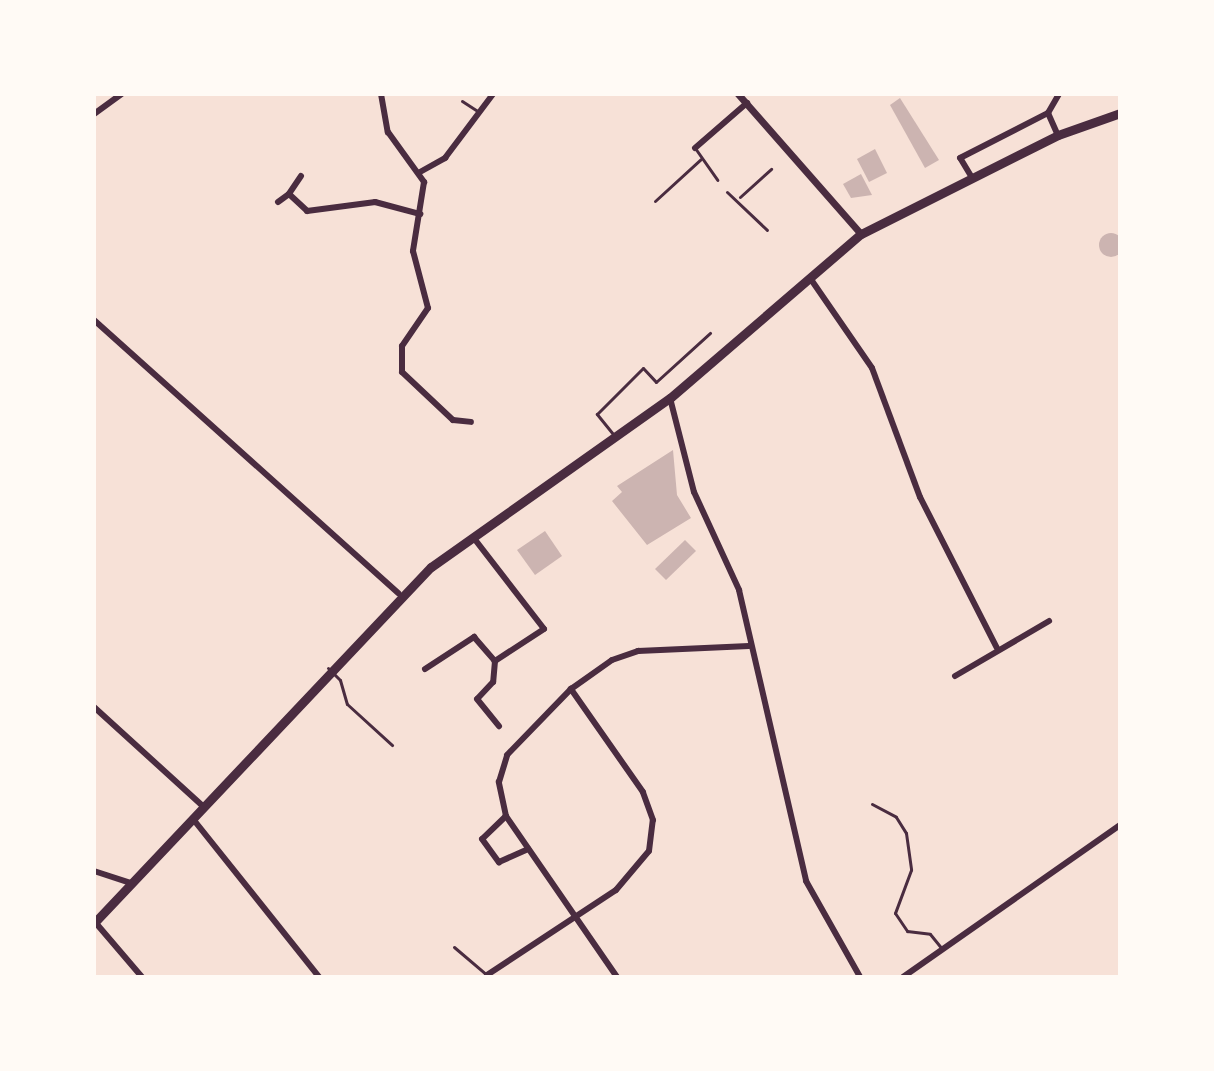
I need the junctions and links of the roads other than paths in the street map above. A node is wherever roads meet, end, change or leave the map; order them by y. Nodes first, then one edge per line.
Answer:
1 (122, 94) edge
2 (381, 94) edge
3 (493, 94) edge
4 (738, 94) edge
5 (1057, 95) edge
6 (462, 101) dead end
7 (747, 103) junction
8 (476, 110) junction
9 (1048, 113) junction
10 (1120, 113) edge
11 (94, 114) edge
12 (1058, 135) junction
13 (695, 148) joint
14 (701, 159) junction
15 (771, 169) dead end
16 (420, 172) junction
17 (301, 176) dead end
18 (971, 176) junction
19 (717, 180) dead end
20 (727, 192) dead end
21 (289, 194) junction
22 (740, 197) junction
23 (655, 201) dead end
24 (278, 202) dead end
25 (420, 214) junction
26 (767, 230) dead end
27 (861, 234) junction
28 (810, 278) junction
29 (94, 320) edge
30 (710, 333) dead end
31 (670, 398) junction
32 (471, 422) dead end
33 (616, 437) junction
34 (473, 537) junction
35 (398, 593) junction
36 (1049, 621) dead end
37 (749, 646) junction
38 (997, 648) junction
39 (495, 661) junction
40 (328, 668) junction
41 (425, 669) dead end
42 (955, 676) dead end
43 (571, 689) junction
44 (94, 707) edge
45 (499, 726) dead end
46 (392, 745) dead end
47 (872, 804) dead end
48 (205, 808) junction
49 (506, 816) junction
50 (193, 819) junction
51 (1120, 825) edge
52 (528, 849) junction
53 (94, 871) edge
54 (131, 883) junction
55 (577, 917) junction
56 (95, 923) edge
57 (454, 947) dead end
58 (942, 949) junction
59 (487, 975) edge
60 (142, 977) edge
61 (319, 977) edge
62 (617, 977) edge
63 (860, 977) edge
64 (903, 977) edge

1 - 11 street
2 - 16 street
3 - 8 street
4 - 7 street
5 - 9 street
6 - 8 lane
7 - 13 street
7 - 27 street
8 - 16 street
9 - 12 street
9 - 18 street
10 - 12 main road
12 - 18 main road
13 - 14 lane
14 - 19 lane
14 - 23 lane
15 - 22 lane
16 - 25 street
17 - 21 street
18 - 27 main road
20 - 22 lane
21 - 24 street
21 - 25 street
22 - 26 lane
25 - 32 street
27 - 28 main road
28 - 31 main road
28 - 38 street
29 - 35 street
30 - 33 lane
31 - 33 main road
31 - 37 street
33 - 34 main road
34 - 35 main road
34 - 39 street
35 - 40 main road
36 - 38 street
37 - 43 street
37 - 63 street
38 - 42 street
39 - 41 street
39 - 45 street
40 - 46 lane
40 - 48 main road
43 - 49 street
43 - 55 street
44 - 48 street
47 - 58 lane
48 - 50 main road
49 - 52 street
49 - 52 street
50 - 54 main road
50 - 61 street
51 - 58 street
52 - 55 street
53 - 54 street
54 - 56 main road
55 - 59 street
55 - 62 street
56 - 60 street
57 - 59 lane
58 - 64 street

